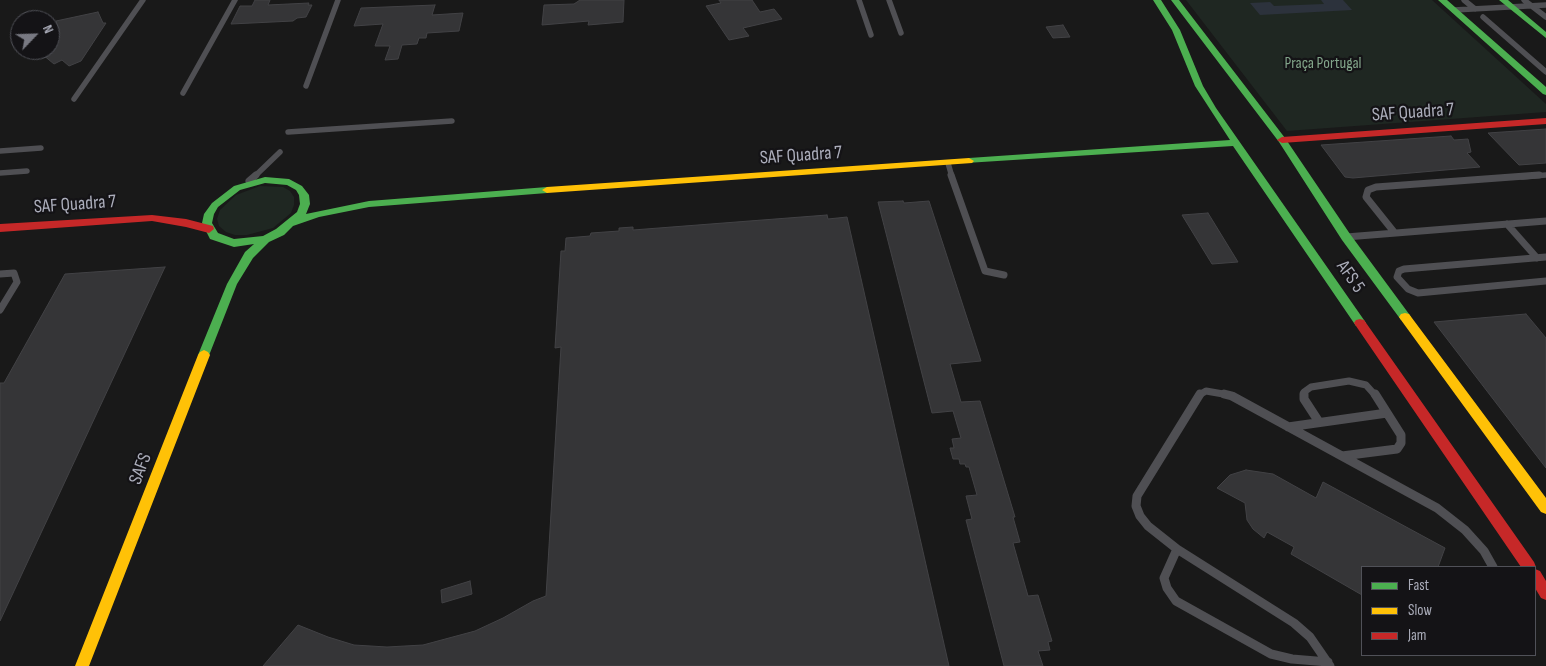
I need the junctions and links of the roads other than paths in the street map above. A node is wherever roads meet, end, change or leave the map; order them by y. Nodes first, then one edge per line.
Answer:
1 (143, 0) edge
2 (235, 0) edge
3 (338, 0) edge
4 (859, 0) edge
5 (889, 0) edge
6 (1157, 0) edge
7 (1175, 0) edge
8 (1442, 0) edge
9 (1464, 0) edge
10 (1524, 0) edge
11 (1532, 6) junction
12 (1546, 6) edge
13 (1475, 9) junction
14 (1516, 9) edge
15 (1454, 10) junction
16 (1534, 14) dead end
17 (1545, 16) edge
18 (1483, 17) dead end
19 (901, 33) dead end
20 (871, 35) dead end
21 (1546, 36) edge
22 (1546, 72) edge
23 (1239, 83) junction
24 (306, 86) dead end
25 (1198, 86) junction
26 (1546, 92) edge
27 (183, 93) dead end
28 (74, 99) dead end
29 (452, 121) dead end
30 (1546, 122) edge
31 (288, 132) dead end
32 (1282, 140) junction
33 (1235, 143) junction
34 (41, 148) dead end
35 (0, 151) edge
36 (280, 152) dead end
37 (948, 163) junction
38 (27, 171) dead end
39 (0, 173) edge
40 (1546, 175) edge
41 (237, 188) junction
42 (300, 188) junction
43 (314, 193) dead end
44 (223, 197) junction
45 (329, 199) dead end
46 (202, 204) dead end
47 (369, 204) junction
48 (178, 211) dead end
49 (152, 218) junction
50 (1546, 221) edge
51 (292, 223) junction
52 (1507, 224) junction
53 (0, 228) edge
54 (209, 229) junction
55 (1394, 232) junction
56 (1346, 237) junction
57 (265, 239) junction
58 (222, 240) junction
59 (1546, 257) edge
60 (1537, 258) junction
61 (0, 274) edge
62 (1004, 275) dead end
63 (1546, 281) edge
64 (232, 284) junction
65 (3, 300) edge
66 (0, 310) edge
67 (1387, 413) junction
68 (1319, 422) junction
69 (1288, 427) junction
70 (1342, 456) junction
71 (1546, 508) edge
72 (1177, 549) junction
73 (1492, 566) edge
74 (1528, 566) edge
75 (1536, 578) edge
76 (1546, 593) edge
77 (1329, 664) edge
78 (82, 666) edge

1 - 28 lane
2 - 27 lane
3 - 24 lane
4 - 20 lane
5 - 19 lane
6 - 25 street, AFS 5
7 - 23 street, AFS 5
8 - 15 street
9 - 13 lane
10 - 11 lane
11 - 12 lane
11 - 14 lane
11 - 17 lane
13 - 14 lane
13 - 15 lane
14 - 21 street
15 - 26 street
16 - 17 lane
18 - 22 lane
23 - 25 street
23 - 32 street, AFS 5
25 - 33 street, AFS 5
29 - 31 lane
30 - 32 street, SAF Quadra 7
32 - 56 street, AFS 5
33 - 37 street, SAF Quadra 7
33 - 74 street, AFS 5
34 - 35 lane
36 - 41 lane
37 - 47 street, SAF Quadra 7
37 - 62 lane
38 - 39 lane
40 - 55 lane
41 - 42 street
41 - 44 street
42 - 43 street
42 - 51 street
44 - 46 street
44 - 54 street
45 - 47 street, SAF Quadra 7
47 - 51 street, SAF Quadra 7
48 - 49 street, SAF Quadra 7
49 - 53 street, SAF Quadra 7
49 - 54 street, SAF Quadra 7
50 - 52 lane
51 - 57 street
52 - 55 lane
52 - 60 lane
54 - 58 street
55 - 56 lane
56 - 71 street, AFS 5
57 - 58 street
57 - 64 street, SAFS
58 - 64 street, SAFS
59 - 60 lane
60 - 63 lane
61 - 65 lane
64 - 78 street, SAFS
65 - 66 lane
67 - 68 lane
67 - 68 lane
67 - 70 lane
68 - 69 lane
69 - 70 lane
69 - 72 lane
70 - 73 lane
72 - 77 lane
72 - 77 lane
75 - 76 street

